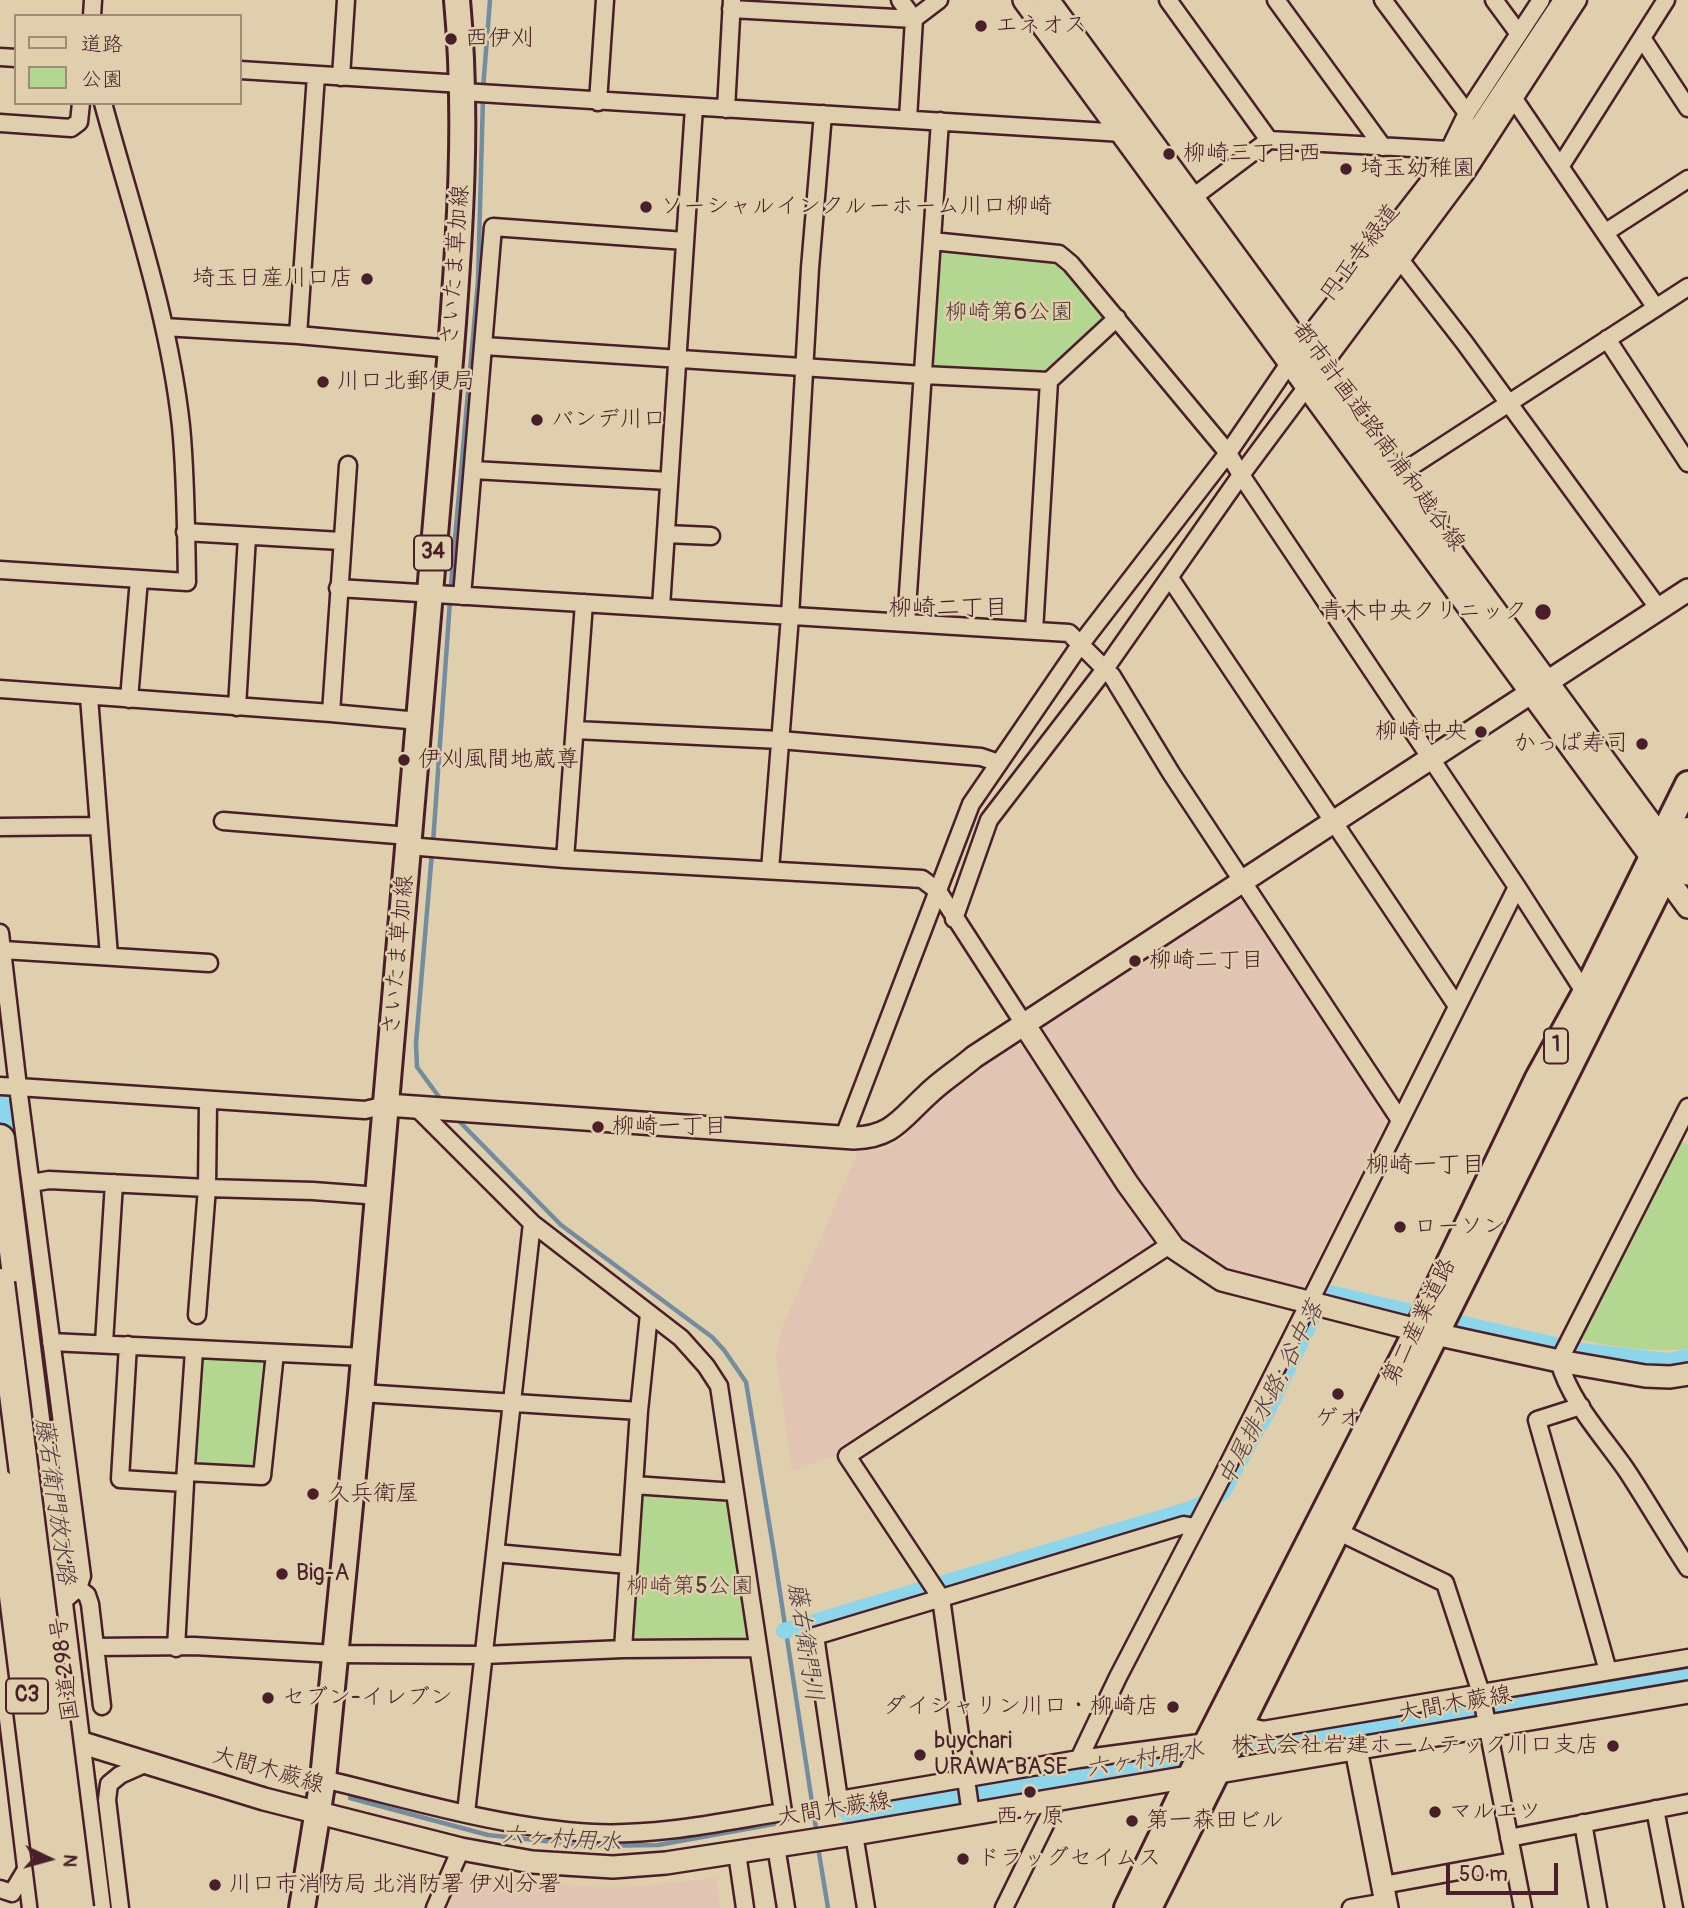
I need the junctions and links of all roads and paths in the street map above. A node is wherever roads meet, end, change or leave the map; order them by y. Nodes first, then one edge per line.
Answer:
1 (345, 0) edge
2 (605, 0) edge
3 (900, 0) edge
4 (939, 0) edge
5 (1024, 0) edge
6 (1048, 0) edge
7 (1168, 0) edge
8 (1276, 0) edge
9 (1383, 0) edge
10 (1494, 0) edge
11 (1541, 0) edge
12 (1666, 0) edge
13 (459, 1) edge
14 (1566, 2) edge
15 (732, 4) edge
16 (914, 19) junction
17 (1519, 34) junction
18 (1642, 38) junction
19 (242, 70) edge
20 (316, 75) junction
21 (341, 77) junction
22 (463, 88) junction
23 (1514, 99) junction
24 (598, 102) junction
25 (81, 105) edge
26 (104, 105) edge
27 (694, 107) junction
28 (1688, 108) edge
29 (726, 109) junction
30 (1467, 113) junction
31 (823, 114) junction
32 (908, 119) junction
33 (940, 121) junction
34 (0, 123) edge
35 (1123, 133) junction
36 (1269, 140) junction
37 (1383, 147) junction
38 (1449, 150) junction
39 (1560, 167) junction
40 (1688, 179) edge
41 (1192, 198) junction
42 (1606, 232) junction
43 (685, 241) junction
44 (932, 241) junction
45 (1401, 261) junction
46 (1688, 287) edge
47 (1656, 308) junction
48 (1117, 318) junction
49 (164, 327) junction
50 (298, 335) junction
51 (1607, 339) junction
52 (484, 346) junction
53 (451, 349) junction
54 (677, 359) junction
55 (1306, 364) junction
56 (803, 366) junction
57 (923, 375) junction
58 (1049, 381) junction
59 (1508, 404) junction
60 (1688, 430) edge
61 (1673, 440) junction
62 (1228, 453) junction
63 (1688, 463) edge
64 (348, 465) dead end
65 (473, 470) junction
66 (1241, 475) junction
67 (1395, 477) junction
68 (669, 481) junction
69 (185, 532) junction
70 (666, 534) junction
71 (247, 536) junction
72 (711, 536) dead end
73 (341, 541) junction
74 (0, 570) edge
75 (1170, 578) junction
76 (139, 579) junction
77 (338, 588) junction
78 (1688, 590) edge
79 (430, 594) junction
80 (462, 596) junction
81 (584, 603) junction
82 (661, 607) junction
83 (1659, 609) junction
84 (790, 616) junction
85 (906, 623) junction
86 (1034, 631) junction
87 (1080, 645) junction
88 (1105, 669) junction
89 (1540, 688) junction
90 (0, 689) edge
91 (89, 697) junction
92 (130, 699) junction
93 (237, 707) junction
94 (331, 713) junction
95 (419, 721) junction
96 (575, 730) junction
97 (780, 740) junction
98 (1431, 758) junction
99 (999, 763) junction
100 (1688, 785) edge
101 (223, 821) dead end
102 (1332, 822) junction
103 (98, 826) junction
104 (0, 827) edge
105 (1688, 830) edge
106 (414, 843) junction
107 (565, 859) junction
108 (1668, 860) edge
109 (770, 870) junction
110 (1242, 881) junction
111 (1517, 887) junction
112 (938, 891) junction
113 (1688, 907) edge
114 (954, 919) junction
115 (0, 933) edge
116 (3, 950) junction
117 (109, 956) junction
118 (209, 963) dead end
119 (1585, 993) junction
120 (1457, 1006) junction
121 (1024, 1024) junction
122 (0, 1086) edge
123 (18, 1087) junction
124 (208, 1101) junction
125 (386, 1105) junction
126 (426, 1108) junction
127 (1687, 1113) edge
128 (1400, 1120) junction
129 (844, 1136) junction
130 (0, 1139) edge
131 (32, 1183) junction
132 (114, 1183) junction
133 (206, 1188) junction
134 (379, 1196) junction
135 (532, 1223) junction
136 (1171, 1244) junction
137 (0, 1283) edge
138 (1318, 1305) junction
139 (649, 1314) junction
140 (197, 1315) dead end
141 (1432, 1322) junction
142 (51, 1342) junction
143 (104, 1343) junction
144 (128, 1345) junction
145 (194, 1351) junction
146 (275, 1353) junction
147 (364, 1357) junction
148 (1559, 1361) junction
149 (1688, 1374) edge
150 (361, 1393) junction
151 (511, 1402) junction
152 (1581, 1406) junction
153 (639, 1411) junction
154 (186, 1478) junction
155 (0, 1484) edge
156 (634, 1485) junction
157 (735, 1492) junction
158 (1195, 1527) junction
159 (1337, 1531) junction
160 (495, 1553) junction
161 (628, 1564) junction
162 (1688, 1568) edge
163 (69, 1597) junction
164 (941, 1598) junction
165 (0, 1603) edge
166 (2, 1631) edge
167 (94, 1647) junction
168 (176, 1648) junction
169 (758, 1648) junction
170 (623, 1649) junction
171 (336, 1654) junction
172 (484, 1655) junction
173 (1688, 1658) edge
174 (1608, 1671) junction
175 (1688, 1692) edge
176 (1481, 1693) junction
177 (102, 1706) dead end
178 (8, 1718) edge
179 (1487, 1726) junction
180 (75, 1741) junction
181 (1219, 1742) junction
182 (1356, 1749) junction
183 (1079, 1759) junction
184 (147, 1763) junction
185 (1216, 1773) junction
186 (1189, 1777) junction
187 (965, 1778) junction
188 (323, 1779) junction
189 (1057, 1800) junction
190 (1688, 1803) edge
191 (1655, 1809) junction
192 (318, 1813) junction
193 (466, 1813) junction
194 (971, 1815) junction
195 (1583, 1823) junction
196 (846, 1835) junction
197 (1509, 1838) junction
198 (784, 1845) junction
199 (461, 1849) junction
200 (737, 1853) junction
201 (31, 1861) junction
202 (1513, 1861) junction
203 (9, 1897) edge
204 (1385, 1898) edge
205 (37, 1908) edge
206 (53, 1908) edge
207 (79, 1908) edge
208 (96, 1908) edge
209 (121, 1908) edge
210 (302, 1908) edge
211 (435, 1908) edge
212 (745, 1908) edge
213 (786, 1908) edge
214 (866, 1908) edge
215 (1004, 1908) edge
216 (1127, 1908) edge
217 (1149, 1908) edge
218 (1351, 1908) edge
219 (1523, 1908) edge
220 (1598, 1908) edge
221 (1674, 1908) edge

1 - 21 street
2 - 24 street
3 - 16 street
4 - 16 street
5 - 35 street, 都市計画道路南浦和越谷線
6 - 41 street, 都市計画道路南浦和越谷線
7 - 36 street
8 - 37 street
9 - 30 street
10 - 17 street
11 - 17 street
12 - 18 street
13 - 22 main road, さいたま草加線 / 34
14 - 23 street
14 - 55 street, 円正寺緑道
15 - 16 street
15 - 29 street
16 - 32 street
17 - 30 street
18 - 28 street
18 - 39 street
19 - 20 street
20 - 21 street
20 - 50 street
21 - 22 street
22 - 24 street
22 - 53 main road, さいたま草加線 / 34
23 - 39 street
23 - 45 street
24 - 27 street
25 - 34 street
26 - 49 street
27 - 29 street
27 - 43 street
29 - 31 street
30 - 38 street
31 - 32 street
31 - 56 street
32 - 33 street
33 - 35 street
33 - 44 street
35 - 55 street, 都市計画道路南浦和越谷線
36 - 37 street
36 - 41 street
37 - 38 street
38 - 55 street
39 - 42 street
40 - 42 street
41 - 55 street, 都市計画道路南浦和越谷線
42 - 47 street
43 - 52 street
43 - 54 street
44 - 48 street
44 - 57 street
45 - 55 street
45 - 59 street
46 - 47 street
47 - 51 street
48 - 58 street
48 - 62 street
49 - 50 street
49 - 69 street
50 - 53 street
51 - 59 street
51 - 61 street
52 - 54 street
52 - 65 street
53 - 79 main road, さいたま草加線 / 34
54 - 56 street
54 - 68 street
55 - 62 street
55 - 66 street
55 - 67 street, 都市計画道路南浦和越谷線
55 - 89 street, 都市計画道路南浦和越谷線
56 - 57 street
56 - 84 street
57 - 58 street
57 - 85 street
58 - 86 street
59 - 67 street
59 - 83 street
60 - 61 street
61 - 63 street
62 - 66 street
62 - 87 street
64 - 73 street
65 - 68 street
65 - 80 street
66 - 75 street
66 - 98 street
67 - 89 street, 都市計画道路南浦和越谷線
68 - 70 street
69 - 71 street
69 - 76 street
70 - 72 street
70 - 82 street
71 - 73 street
71 - 93 street
73 - 77 street
74 - 76 street
75 - 88 street
75 - 102 street
76 - 92 street
77 - 79 street
77 - 94 street
78 - 83 street
79 - 80 street
79 - 95 main road, さいたま草加線 / 34
80 - 81 street
81 - 82 street
81 - 96 street
82 - 84 street
83 - 89 street
84 - 85 street
84 - 97 street
85 - 86 street
86 - 87 street
87 - 88 street
87 - 99 street
88 - 110 street
88 - 114 street
89 - 98 street
89 - 108 street, 都市計画道路南浦和越谷線
90 - 91 street
91 - 92 street
91 - 103 street
92 - 93 street
93 - 94 street
94 - 95 street
95 - 106 main road, さいたま草加線 / 34
96 - 97 street
96 - 107 street
97 - 99 street
97 - 109 street
98 - 102 street
98 - 111 street
99 - 112 street
100 - 108 main road, 第二産業道路 / 1
101 - 106 street
102 - 110 street
102 - 120 street
103 - 104 street
103 - 117 street
105 - 108 main road, 第二産業道路 / 1
106 - 107 street
106 - 125 main road, さいたま草加線 / 34
107 - 109 street
108 - 113 street, 都市計画道路南浦和越谷線
108 - 119 main road, 第二産業道路 / 1
108 - 141 main road, 第二産業道路 / 1
109 - 112 street
110 - 121 street
110 - 128 street
111 - 119 street
111 - 120 street
112 - 114 street
112 - 129 street
114 - 121 street
115 - 116 street
116 - 117 street
116 - 123 street
117 - 118 street
119 - 141 main road, 第二産業道路 / 1
120 - 128 street
121 - 129 street
121 - 136 street
122 - 123 street
123 - 124 street
123 - 131 street
124 - 125 street
124 - 133 street
125 - 126 street
125 - 134 main road, さいたま草加線 / 34
126 - 129 street
126 - 135 street
127 - 148 street
128 - 138 street
130 - 163 highway, 国道298号
131 - 132 street
131 - 142 street
132 - 133 street
132 - 143 street
133 - 134 street
133 - 140 street
134 - 147 main road, さいたま草加線 / 34
135 - 139 street
135 - 151 street
136 - 138 street
136 - 164 street
137 - 207 highway, C3, bridge
138 - 141 street
138 - 158 street
139 - 153 street
139 - 157 street
141 - 148 street
141 - 159 main road, 第二産業道路 / 1
141 - 181 main road, 第二産業道路 / 1
142 - 143 street
142 - 163 street
143 - 144 street
144 - 145 street
144 - 154 street
145 - 146 street
145 - 154 street
146 - 147 street
146 - 154 street
147 - 150 main road, さいたま草加線 / 34
148 - 149 street
148 - 152 street
150 - 151 street
150 - 171 main road, さいたま草加線 / 34
151 - 153 street
151 - 160 street
152 - 162 street
152 - 174 street
153 - 156 street
154 - 168 street
155 - 206 highway, C3, bridge
156 - 157 street
156 - 161 street
157 - 169 street
158 - 164 street
158 - 183 street
159 - 176 street
159 - 181 main road, 第二産業道路 / 1
160 - 161 street
160 - 172 street
161 - 170 street
163 - 167 street
163 - 180 highway, 国道298号
164 - 187 street
164 - 187 street
165 - 166 highway
166 - 178 highway
167 - 168 street
167 - 177 street
168 - 171 street
169 - 170 street
169 - 193 street
170 - 172 street
171 - 172 street
171 - 188 main road, さいたま草加線 / 34
172 - 193 street
173 - 174 street
174 - 176 street
175 - 179 street, 大間木蕨線
176 - 179 street
176 - 181 street
178 - 180 street, 大間木蕨線
178 - 201 highway
179 - 182 street, 大間木蕨線
179 - 197 street
180 - 184 street, 大間木蕨線
180 - 208 highway, 国道298号
181 - 183 street
181 - 185 main road, 第二産業道路 / 1
181 - 186 main road, 第二産業道路 / 1
182 - 185 street, 大間木蕨線
182 - 204 street
183 - 187 street
184 - 192 street, 大間木蕨線
184 - 209 street
185 - 186 street, 大間木蕨線
185 - 217 main road, 第二産業道路 / 1
186 - 189 street, 大間木蕨線
186 - 216 main road, 第二産業道路 / 1
187 - 194 street
188 - 192 main road, さいたま草加線 / 34
188 - 193 street
189 - 194 street, 大間木蕨線
189 - 215 street
190 - 191 street
191 - 195 street
191 - 221 street
192 - 199 street, 大間木蕨線
192 - 210 main road, さいたま草加線 / 34
194 - 196 street, 大間木蕨線
195 - 197 street
195 - 220 street
196 - 198 street, 大間木蕨線
196 - 214 street
197 - 202 street
198 - 200 street, 大間木蕨線
198 - 213 street
199 - 200 street, 大間木蕨線
199 - 211 street
200 - 212 street
201 - 203 street
201 - 205 highway
202 - 204 street
202 - 219 street
204 - 218 street

